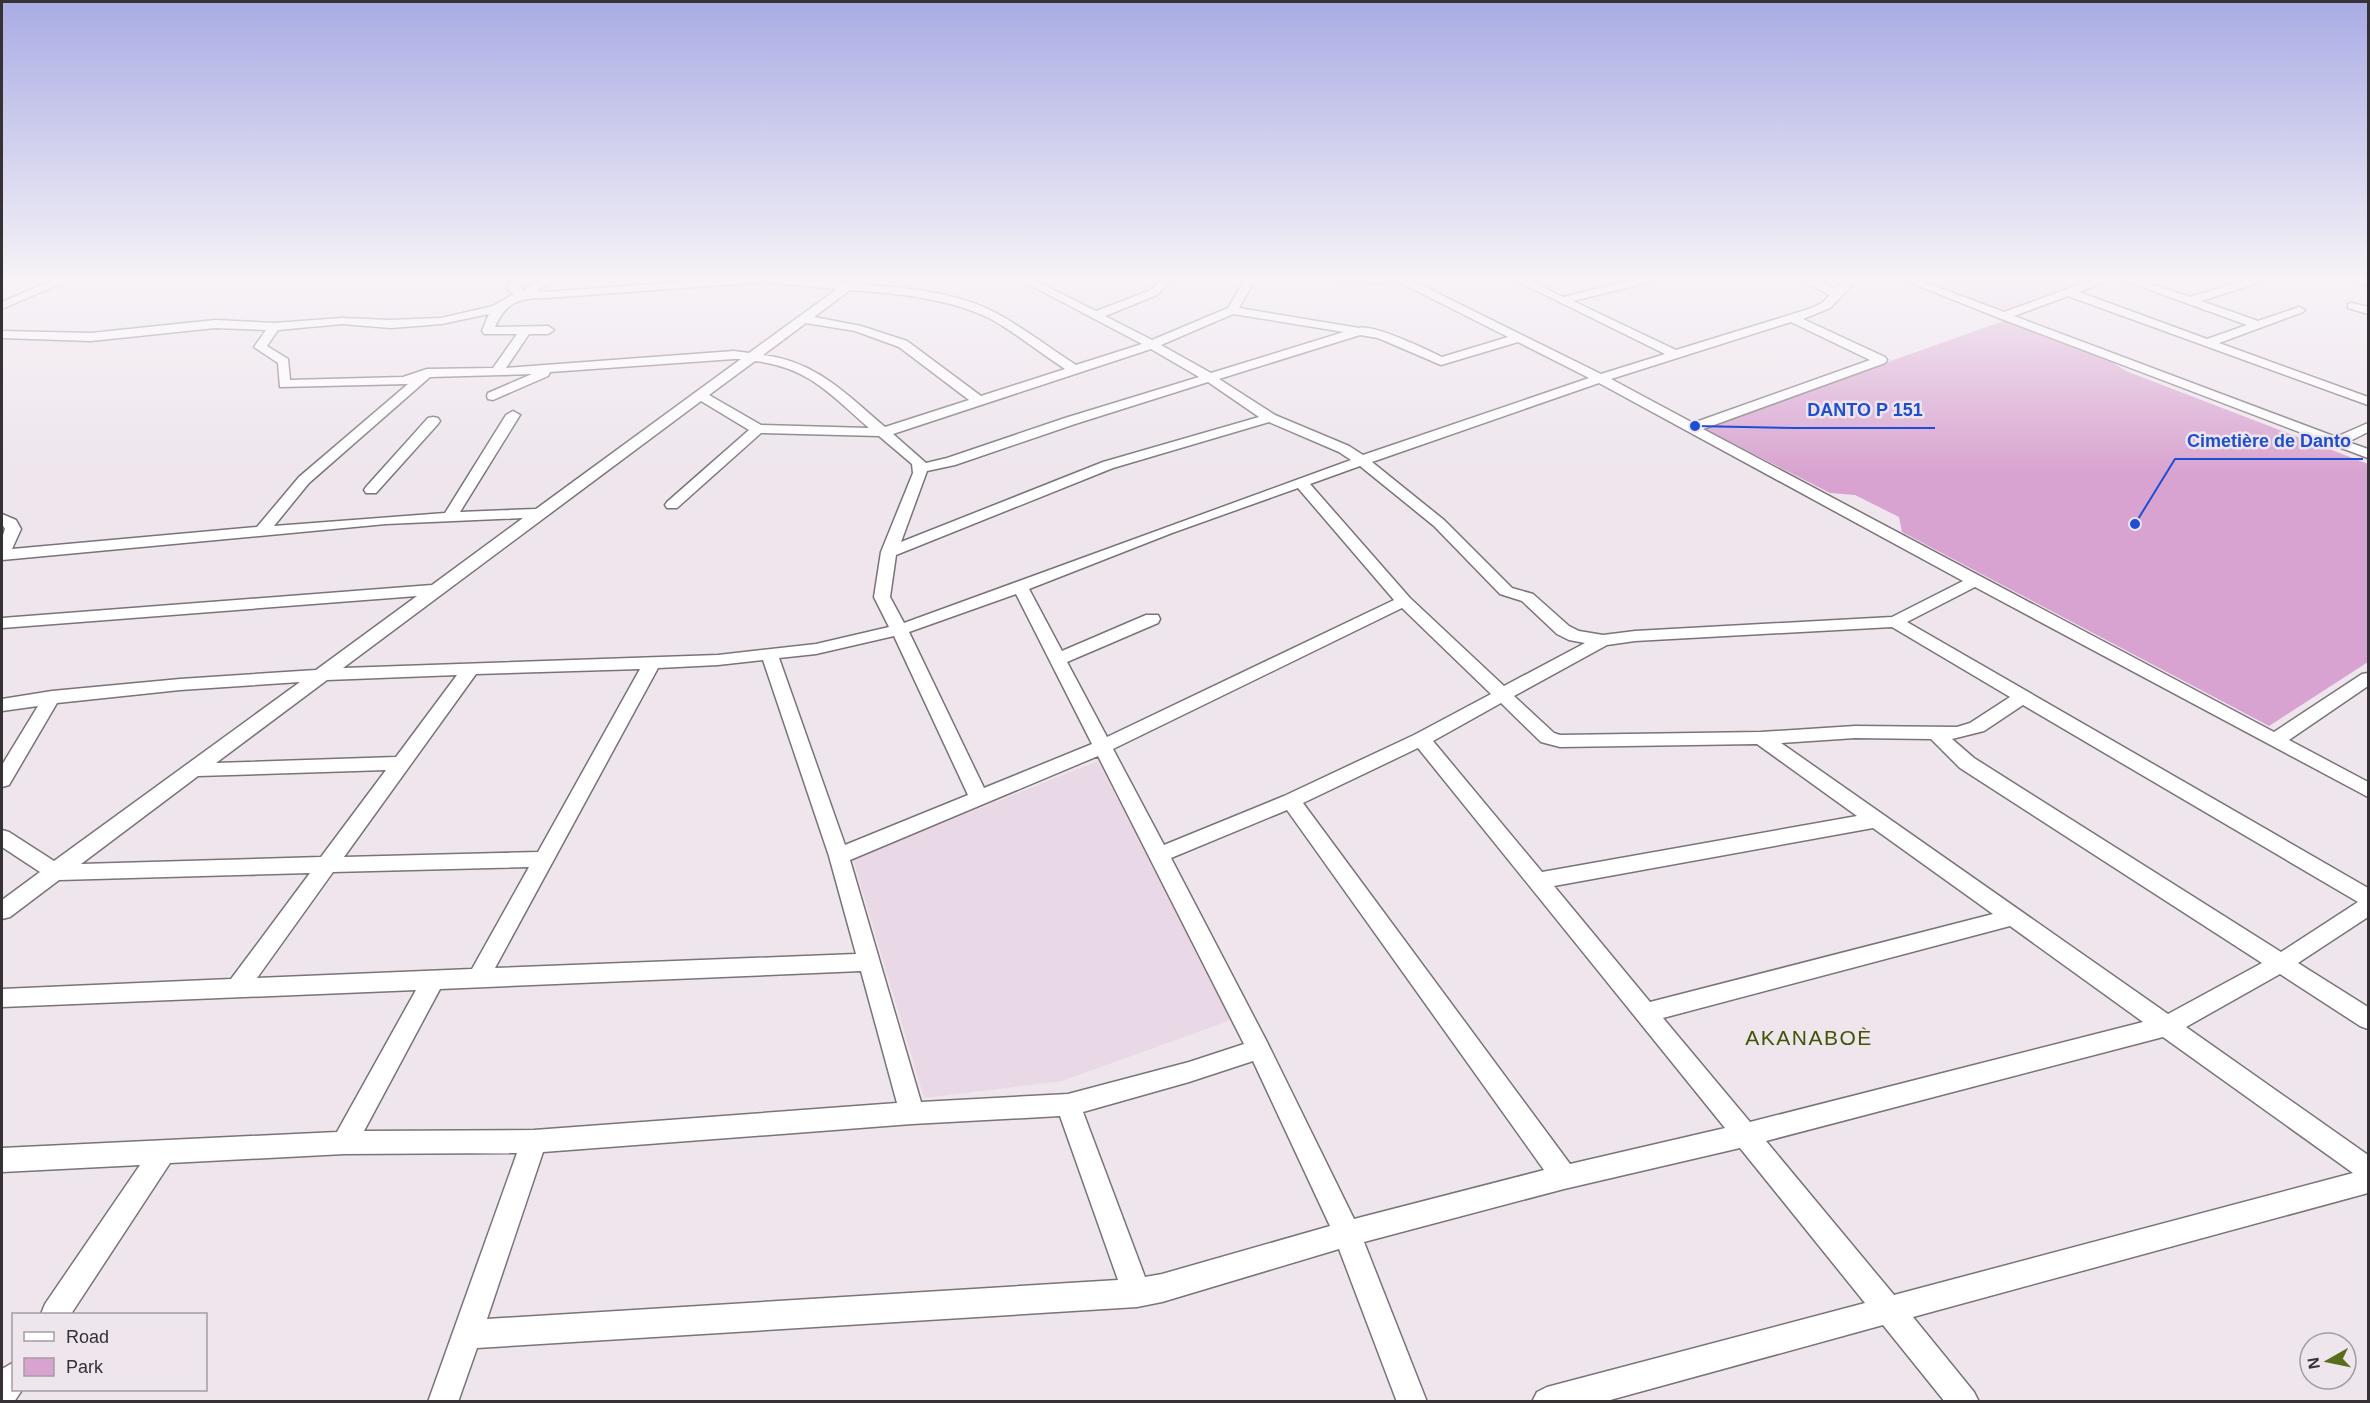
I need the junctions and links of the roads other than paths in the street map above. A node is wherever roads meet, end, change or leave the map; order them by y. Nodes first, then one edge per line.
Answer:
1 (262, 343) edge
2 (516, 343) edge
3 (770, 343) edge
4 (899, 343) edge
5 (1035, 343) edge
6 (1149, 343) edge
7 (1155, 343) edge
8 (1319, 343) edge
9 (1404, 343) edge
10 (1499, 343) edge
11 (1528, 343) edge
12 (1652, 343) edge
13 (1709, 343) edge
14 (1846, 343) edge
15 (2076, 343) edge
16 (2209, 343) edge
17 (1152, 345) junction
18 (1674, 354) junction
19 (753, 356) junction
20 (554, 368) junction
21 (1075, 370) junction
22 (497, 371) junction
23 (427, 373) junction
24 (1208, 377) junction
25 (1598, 377) junction
26 (700, 395) junction
27 (493, 396) dead end
28 (979, 401) junction
29 (2368, 401) edge
30 (513, 415) dead end
31 (1270, 418) junction
32 (433, 421) dead end
33 (2368, 427) edge
34 (1692, 428) junction
35 (758, 429) junction
36 (884, 432) junction
37 (2336, 442) junction
38 (2368, 454) edge
39 (1362, 460) junction
40 (921, 468) junction
41 (1300, 482) junction
42 (371, 490) dead end
43 (672, 505) dead end
44 (541, 513) junction
45 (450, 516) junction
46 (2, 518) edge
47 (262, 531) junction
48 (889, 552) junction
49 (2, 555) edge
50 (1975, 581) junction
51 (1020, 587) junction
52 (437, 590) junction
53 (1404, 601) junction
54 (1152, 620) dead end
55 (2, 622) edge
56 (1894, 622) junction
57 (899, 630) junction
58 (1604, 640) junction
59 (770, 656) junction
60 (1057, 660) junction
61 (652, 663) junction
62 (471, 668) junction
63 (324, 674) junction
64 (2368, 678) edge
65 (1504, 695) junction
66 (2022, 697) junction
67 (52, 698) junction
68 (2, 705) edge
69 (1937, 734) junction
70 (1761, 738) junction
71 (1421, 739) junction
72 (2275, 740) junction
73 (1102, 747) junction
74 (402, 763) junction
75 (193, 771) junction
76 (2, 780) edge
77 (2368, 790) edge
78 (979, 798) junction
79 (1291, 801) junction
80 (1876, 820) junction
81 (2, 837) edge
82 (1158, 855) junction
83 (839, 856) junction
84 (543, 859) junction
85 (327, 865) junction
86 (55, 872) junction
87 (1538, 881) junction
88 (2368, 898) edge
89 (2368, 907) edge
90 (2, 911) edge
91 (2014, 917) junction
92 (870, 962) junction
93 (2281, 963) junction
94 (478, 979) junction
95 (433, 980) junction
96 (237, 988) junction
97 (2, 998) edge
98 (1646, 1013) junction
99 (2368, 1019) edge
100 (2167, 1026) junction
101 (1259, 1049) junction
102 (1068, 1105) junction
103 (912, 1113) junction
104 (1745, 1135) junction
105 (534, 1141) junction
106 (344, 1143) junction
107 (163, 1152) junction
108 (2, 1160) edge
109 (2368, 1169) edge
110 (1564, 1177) junction
111 (2368, 1180) edge
112 (1347, 1234) junction
113 (1137, 1293) junction
114 (1889, 1310) junction
115 (56, 1313) edge
116 (468, 1334) junction
117 (12, 1379) edge
118 (2, 1394) edge
119 (443, 1401) edge
120 (1412, 1401) edge
121 (1547, 1401) edge
122 (1964, 1401) edge

1 - 23 street
2 - 22 street
3 - 19 street
4 - 28 street
5 - 21 street
6 - 17 street
7 - 17 street
8 - 24 street
9 - 10 street
11 - 25 street
12 - 18 street
13 - 18 street
14 - 34 street
15 - 37 street
16 - 29 street
17 - 21 street
17 - 24 street
18 - 25 street
19 - 20 street
19 - 26 street
19 - 36 street
20 - 22 street
20 - 27 street
21 - 28 street
22 - 23 street
23 - 47 street
24 - 31 street
24 - 40 street
25 - 34 street
25 - 39 street
26 - 35 street
26 - 44 street
28 - 36 street
30 - 45 street
31 - 39 street
31 - 48 street
32 - 42 street
33 - 37 street
34 - 50 street
35 - 36 street
35 - 43 street
36 - 40 street
37 - 38 street
39 - 41 street
39 - 58 street
40 - 48 street
41 - 51 street
41 - 53 street
44 - 45 street
44 - 52 street
45 - 47 street
46 - 49 street
47 - 49 street
48 - 57 street
50 - 56 street
50 - 72 street
51 - 57 street
51 - 60 street
52 - 55 street
52 - 63 street
53 - 65 street
53 - 73 street
54 - 60 street
56 - 58 street
56 - 66 street
57 - 59 street
57 - 78 street
58 - 65 street
59 - 61 street
59 - 83 street
60 - 73 street
61 - 62 street
61 - 84 street
62 - 63 street
62 - 74 street
63 - 67 street
63 - 75 street
64 - 72 street
65 - 70 street
65 - 71 street
66 - 69 street
66 - 88 street
67 - 68 street
67 - 76 street
69 - 70 street
69 - 93 street
70 - 80 street
71 - 79 street
71 - 87 street
72 - 77 street
73 - 78 street
73 - 82 street
74 - 75 street
74 - 85 street
75 - 86 street
78 - 83 street
79 - 82 street
79 - 110 street
80 - 87 street
80 - 91 street
81 - 86 street
82 - 101 street
83 - 92 street
84 - 85 street
84 - 94 street
85 - 86 street
85 - 96 street
86 - 90 street
87 - 98 street
89 - 93 street
91 - 98 street
91 - 100 street
92 - 94 street
92 - 103 street
93 - 99 street
93 - 100 street
94 - 95 street
95 - 96 street
95 - 106 street
96 - 97 street
98 - 104 street
100 - 104 street
100 - 109 street
101 - 102 street
101 - 112 street
102 - 103 street
102 - 113 street
103 - 105 street
104 - 110 street
104 - 114 street
105 - 106 street
105 - 116 street
106 - 107 street
107 - 108 street
107 - 115 street
110 - 112 street
111 - 114 street
112 - 113 street
112 - 120 street
113 - 116 street
114 - 121 street
114 - 122 street
116 - 119 street
117 - 118 street

